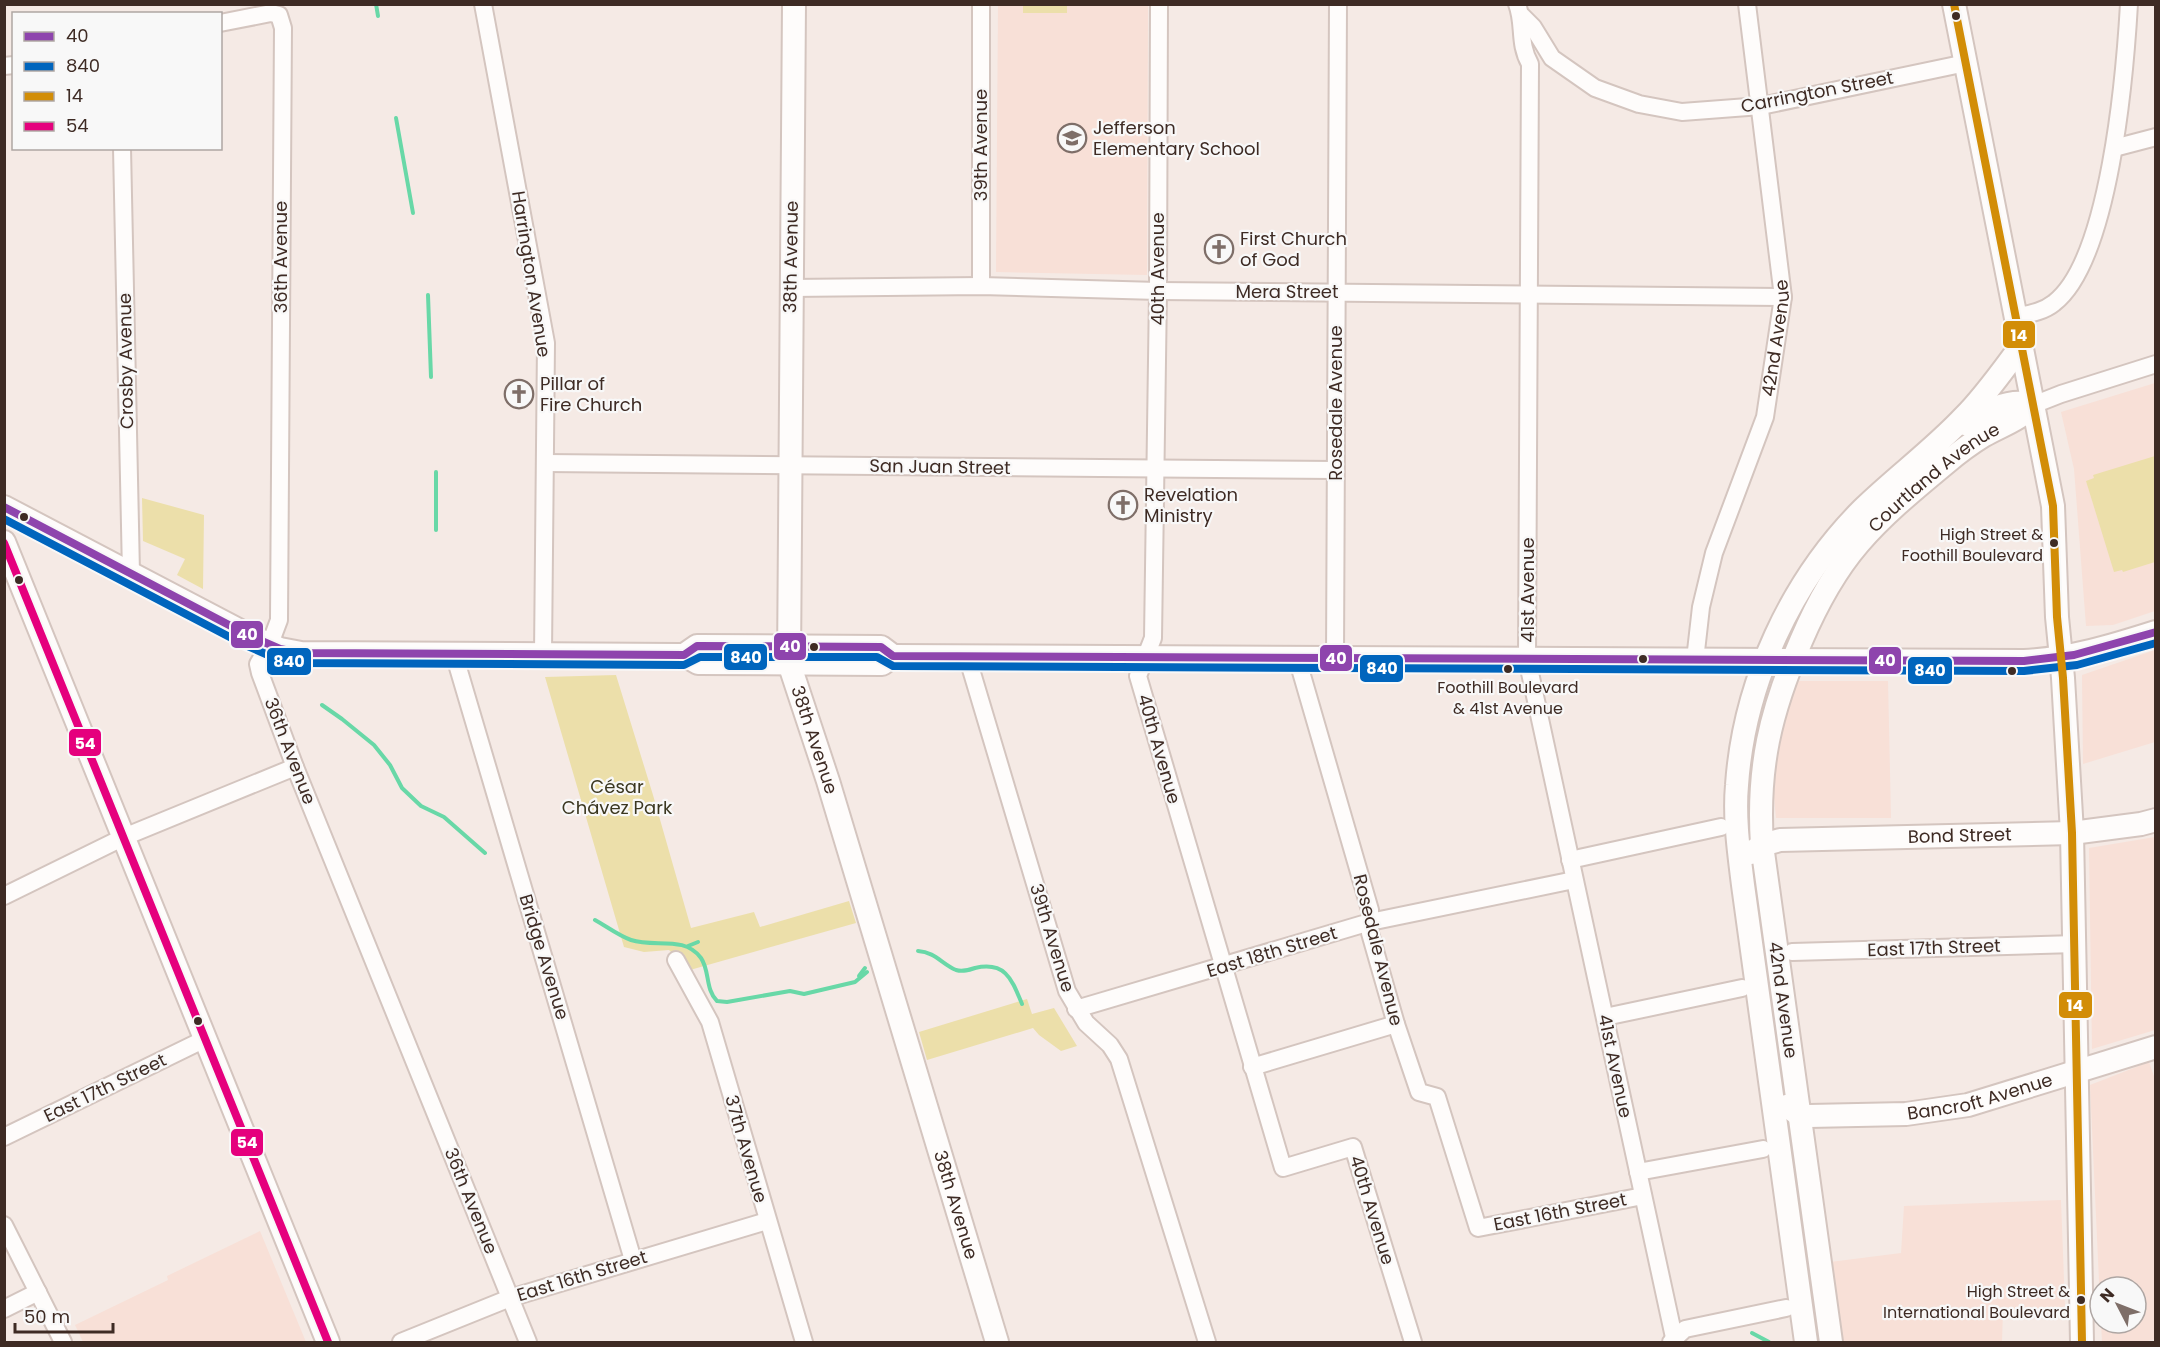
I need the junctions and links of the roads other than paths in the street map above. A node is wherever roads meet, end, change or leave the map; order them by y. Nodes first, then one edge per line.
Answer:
1 (483, 4) edge
2 (794, 4) edge
3 (981, 4) edge
4 (1159, 4) edge
5 (1338, 4) edge
6 (1747, 4) edge
7 (1954, 4) edge
8 (2129, 4) edge
9 (1520, 10) edge
10 (222, 23) edge
11 (1552, 58) junction
12 (1965, 63) junction
13 (1530, 64) junction
14 (1761, 106) junction
15 (2156, 137) edge
16 (2114, 148) junction
17 (122, 150) edge
18 (981, 286) junction
19 (791, 288) junction
20 (1158, 291) junction
21 (1337, 292) junction
22 (1528, 296) junction
23 (1783, 297) junction
24 (2015, 317) junction
25 (2021, 346) junction
26 (2156, 364) edge
27 (2033, 405) junction
28 (1934, 446) junction
29 (545, 464) junction
30 (790, 465) junction
31 (1155, 469) junction
32 (1335, 470) junction
33 (4, 507) edge
34 (4, 542) edge
35 (131, 573) junction
36 (2156, 632) edge
37 (270, 644) junction
38 (454, 654) junction
39 (543, 654) junction
40 (789, 655) junction
41 (967, 656) junction
42 (1146, 657) junction
43 (1297, 658) junction
44 (1335, 658) junction
45 (2061, 658) junction
46 (1527, 659) junction
47 (1695, 660) junction
48 (1766, 660) junction
49 (1792, 660) junction
50 (295, 767) junction
51 (2156, 820) edge
52 (1721, 827) dead end
53 (2072, 833) junction
54 (124, 837) junction
55 (1762, 845) junction
56 (1570, 860) junction
57 (1574, 880) junction
58 (1743, 885) junction
59 (4, 896) edge
60 (1370, 922) junction
61 (2076, 944) junction
62 (1792, 952) dead end
63 (676, 960) dead end
64 (1223, 967) junction
65 (1742, 987) dead end
66 (1077, 1009) junction
67 (1605, 1017) junction
68 (1396, 1024) junction
69 (1764, 1031) junction
70 (205, 1039) junction
71 (2156, 1047) edge
72 (1252, 1067) junction
73 (2076, 1072) junction
74 (1799, 1115) junction
75 (4, 1137) edge
76 (1763, 1149) dead end
77 (1638, 1172) junction
78 (1643, 1196) junction
79 (767, 1221) junction
80 (4, 1225) edge
81 (1478, 1228) joint
82 (633, 1260) junction
83 (38, 1292) junction
84 (510, 1298) junction
85 (1786, 1308) dead end
86 (4, 1309) edge
87 (63, 1342) edge
88 (328, 1342) edge
89 (401, 1342) edge
90 (528, 1342) edge
91 (804, 1342) edge
92 (997, 1342) edge
93 (1207, 1342) edge
94 (1413, 1342) edge
95 (1673, 1342) edge
96 (1806, 1342) edge
97 (1831, 1342) edge
98 (2082, 1342) edge

1 - 29 street, Harrington Avenue
2 - 19 main road, 38th Avenue
3 - 18 street, 39th Avenue
4 - 20 street, 40th Avenue
5 - 21 street, Rosedale Avenue
6 - 14 street, 42nd Avenue
7 - 12 main road
8 - 16 street
9 - 11 street, Carrington Street
9 - 13 street, 41st Avenue
10 - 37 street, 36th Avenue
11 - 13 street
11 - 14 street, Carrington Street
12 - 14 street, Carrington Street
12 - 24 main road
13 - 22 street, 41st Avenue
14 - 23 street, 42nd Avenue
15 - 16 street
16 - 24 street
17 - 35 street, Crosby Avenue
18 - 19 street, Mera Street
18 - 20 street, Mera Street
19 - 30 main road, 38th Avenue
20 - 21 street, Mera Street
20 - 31 street, 40th Avenue
21 - 22 street, Mera Street
21 - 32 street, Rosedale Avenue
22 - 23 street, Mera Street
22 - 46 street, 41st Avenue
23 - 47 street, 42nd Avenue
24 - 25 main road
25 - 27 main road
25 - 28 main road, Courtland Avenue
26 - 27 street
27 - 28 main road, Courtland Avenue
27 - 45 main road
27 - 49 main road, Courtland Avenue
28 - 48 main road, Courtland Avenue
29 - 30 street, San Juan Street
29 - 39 street, Harrington Avenue
30 - 31 street, San Juan Street
30 - 40 main road, 38th Avenue
31 - 32 street, San Juan Street
31 - 42 street, 40th Avenue
32 - 44 street, Rosedale Avenue
33 - 35 main road
34 - 54 main road
35 - 37 main road
36 - 45 main road
37 - 38 main road
37 - 50 street, 36th Avenue
38 - 39 main road
38 - 82 street, Bridge Avenue
39 - 40 main road
40 - 41 main road
40 - 92 main road, 38th Avenue
41 - 42 main road
41 - 66 street, 39th Avenue
42 - 43 main road
42 - 64 street, 40th Avenue
43 - 44 main road
43 - 60 street, Rosedale Avenue
44 - 46 main road
45 - 49 main road
45 - 53 main road
46 - 47 main road
46 - 56 street, 41st Avenue
47 - 48 main road
48 - 49 main road
48 - 58 main road, 42nd Avenue
49 - 55 main road, 42nd Avenue
50 - 54 street
50 - 84 street, 36th Avenue
51 - 53 main road, Bond Street
52 - 56 street
53 - 55 main road, Bond Street
53 - 61 main road
54 - 59 street
54 - 70 main road
55 - 58 main road
55 - 74 main road, 42nd Avenue
56 - 57 street, 41st Avenue
57 - 60 street, East 18th Street
57 - 67 street, 41st Avenue
58 - 69 main road, 42nd Avenue
60 - 64 street, East 18th Street
60 - 68 street, Rosedale Avenue
61 - 62 street, East 17th Street
61 - 73 main road
63 - 79 street, 37th Avenue
64 - 66 street, East 18th Street
64 - 72 street, 40th Avenue
65 - 67 street
66 - 93 street, 39th Avenue
67 - 77 street, 41st Avenue
68 - 72 street
68 - 81 street, Rosedale Avenue
69 - 74 main road
69 - 96 main road, 42nd Avenue
70 - 75 street, East 17th Street
70 - 88 main road
71 - 73 main road, Bancroft Avenue
72 - 94 street, 40th Avenue
73 - 74 main road, Bancroft Avenue
73 - 98 main road
74 - 97 main road, 42nd Avenue
76 - 77 street, East 16th Street
77 - 78 street, 41st Avenue
78 - 81 street, East 16th Street
78 - 95 street, 41st Avenue
79 - 82 street, East 16th Street
79 - 91 street, 37th Avenue
80 - 83 street
82 - 84 street, East 16th Street
83 - 86 street
83 - 87 street
84 - 89 street, East 16th Street
84 - 90 street, 36th Avenue
85 - 95 street

